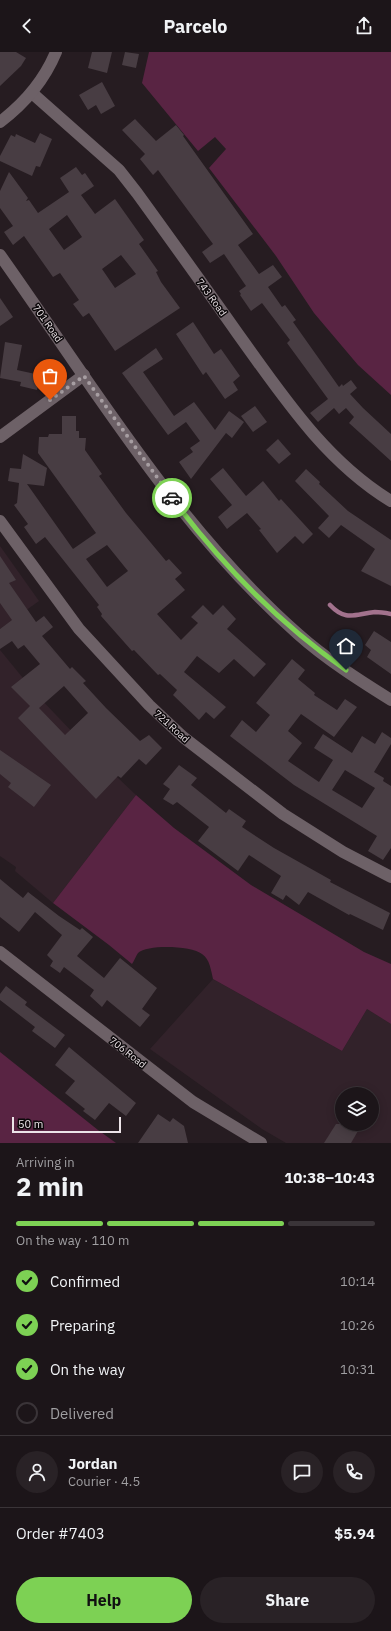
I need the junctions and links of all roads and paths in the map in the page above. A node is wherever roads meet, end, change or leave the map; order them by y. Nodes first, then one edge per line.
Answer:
1 (56, 52) edge
2 (32, 94) junction
3 (0, 122) edge
4 (0, 255) edge
5 (84, 376) junction
6 (0, 437) edge
7 (391, 501) edge
8 (0, 521) edge
9 (391, 700) edge
10 (391, 877) edge
11 (0, 952) edge
12 (261, 1143) edge

1 - 2 street
2 - 3 street
2 - 7 street, 743 Road
4 - 5 street, 701 Road
5 - 6 street
5 - 9 street, 701 Road
8 - 10 street, 721 Road
11 - 12 street, 706 Road

